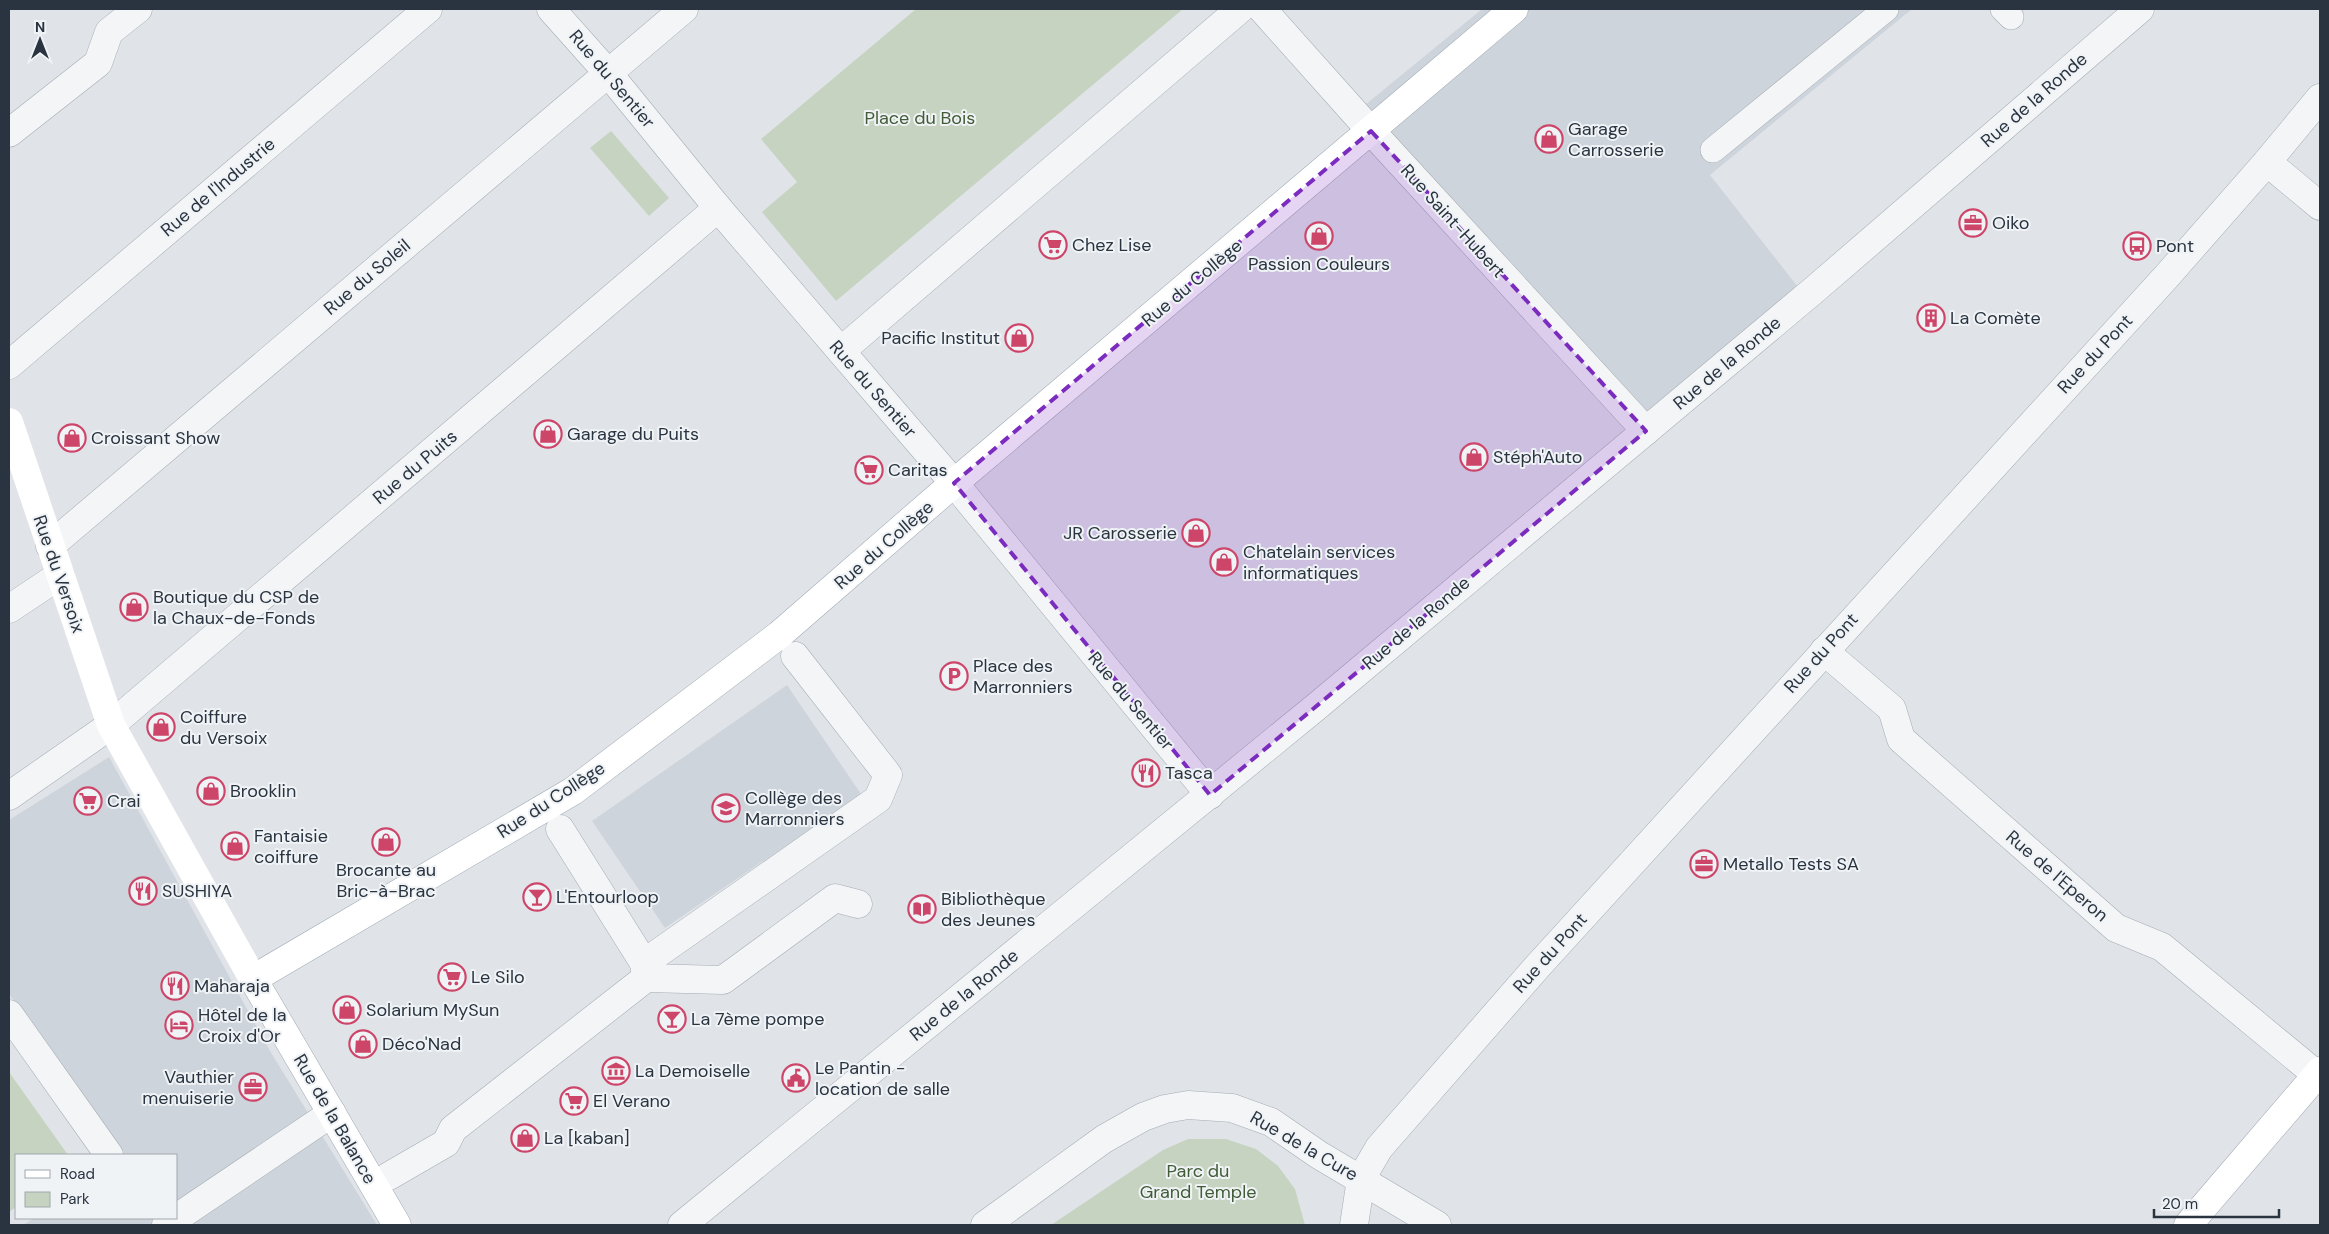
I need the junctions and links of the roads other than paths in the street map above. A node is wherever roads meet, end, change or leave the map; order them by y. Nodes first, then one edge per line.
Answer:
1 (138, 9) edge
2 (428, 9) edge
3 (551, 9) edge
4 (684, 9) edge
5 (1240, 9) edge
6 (1262, 9) edge
7 (1514, 9) edge
8 (1886, 9) edge
9 (2140, 9) edge
10 (608, 73) junction
11 (2320, 98) edge
12 (1371, 132) junction
13 (9, 133) edge
14 (1713, 150) dead end
15 (2268, 162) junction
16 (2320, 206) edge
17 (718, 208) junction
18 (841, 351) junction
19 (9, 364) edge
20 (9, 422) edge
21 (1646, 431) junction
22 (954, 483) junction
23 (50, 546) junction
24 (60, 575) junction
25 (9, 609) edge
26 (1824, 651) junction
27 (795, 656) dead end
28 (111, 725) junction
29 (1210, 795) junction
30 (9, 796) edge
31 (560, 829) dead end
32 (858, 904) dead end
33 (645, 970) junction
34 (253, 979) junction
35 (9, 1014) edge
36 (2318, 1073) edge
37 (332, 1113) junction
38 (108, 1154) edge
39 (389, 1176) dead end
40 (1361, 1179) junction
41 (178, 1217) edge
42 (397, 1225) edge
43 (682, 1225) edge
44 (985, 1225) edge
45 (1354, 1225) edge
46 (1437, 1225) edge
47 (2188, 1225) edge

1 - 13 street
2 - 19 street, Rue de l'Industrie
3 - 10 street, Rue du Sentier
4 - 10 street, Rue du Soleil
5 - 18 street
6 - 12 street, Rue Saint-Hubert
7 - 12 main road, Rue du Collège
8 - 14 lane
9 - 21 street, Rue de la Ronde
10 - 17 street, Rue du Sentier
10 - 23 street, Rue du Soleil
11 - 15 street, Rue du Pont
12 - 21 street, Rue Saint-Hubert
12 - 22 main road, Rue du Collège
15 - 16 street
15 - 26 street, Rue du Pont
17 - 18 street, Rue du Sentier
17 - 28 street, Rue du Puits
18 - 22 street, Rue du Sentier
20 - 23 main road, Rue du Versoix
21 - 29 street, Rue de la Ronde
22 - 29 street, Rue du Sentier
22 - 34 main road, Rue du Collège
23 - 24 main road, Rue du Versoix
24 - 25 street
24 - 28 main road, Rue du Versoix
26 - 36 street, Rue de l'Eperon
26 - 40 street, Rue du Pont
27 - 33 street
28 - 30 street, Rue du Puits
28 - 34 main road, Rue de la Balance
29 - 43 street, Rue de la Ronde
31 - 33 street
32 - 33 street
33 - 39 street
34 - 37 main road, Rue de la Balance
35 - 38 street
36 - 47 main road
37 - 41 street
37 - 42 main road, Rue de la Balance
40 - 44 street, Rue de la Cure
40 - 45 street, Rue du Pont
40 - 46 street, Rue de la Cure

